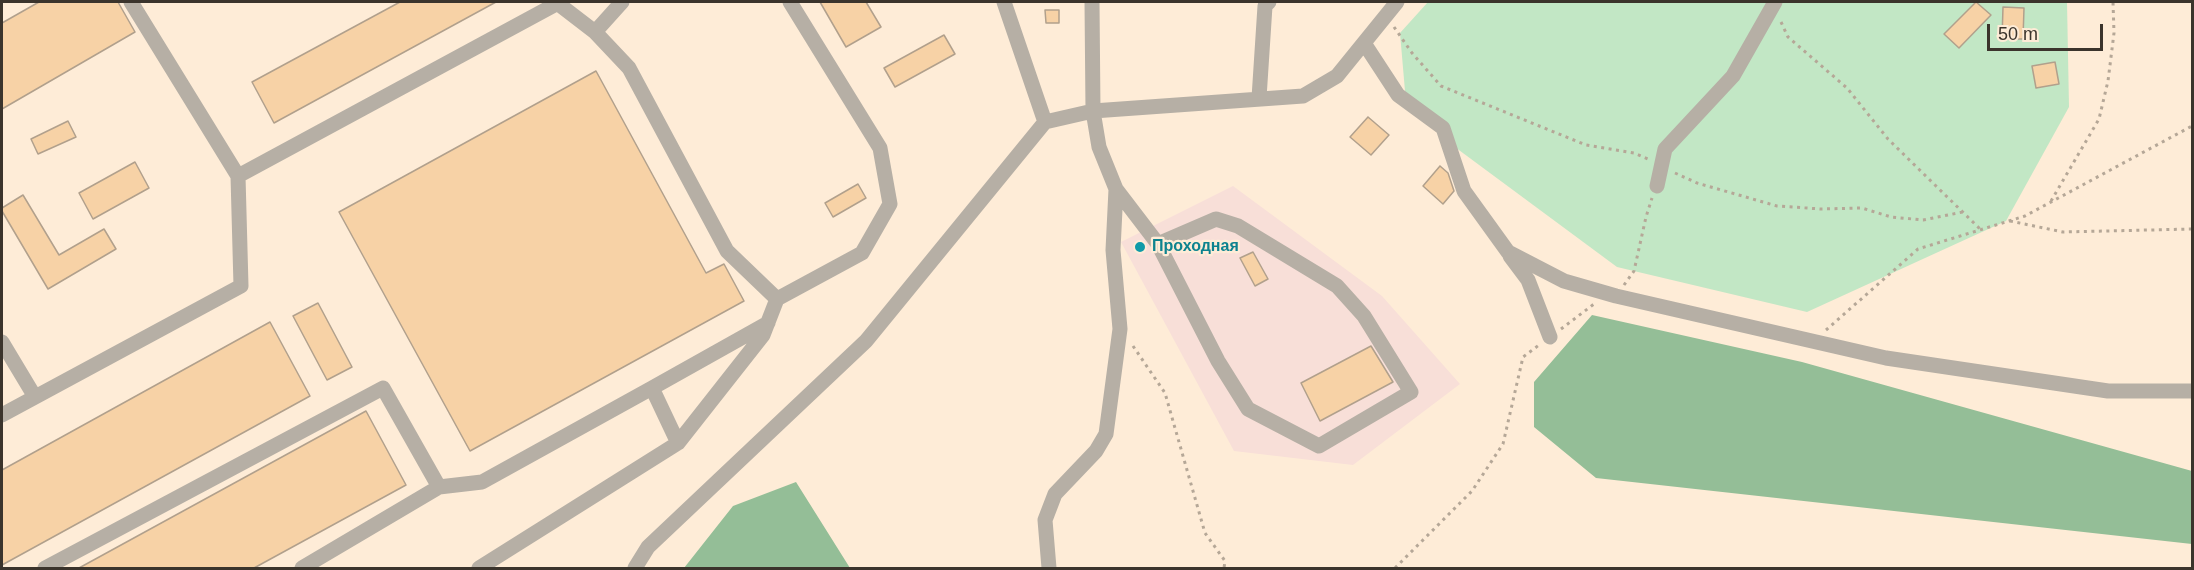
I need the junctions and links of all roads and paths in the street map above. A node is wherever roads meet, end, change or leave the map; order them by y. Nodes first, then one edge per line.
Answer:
1 (131, 2) edge
2 (557, 2) edge
3 (622, 2) edge
4 (790, 2) edge
5 (1004, 2) edge
6 (1092, 2) edge
7 (1269, 2) edge
8 (1397, 2) edge
9 (2113, 2) edge
10 (1774, 4) edge
11 (595, 32) junction
12 (1364, 43) junction
13 (1259, 98) junction
14 (1093, 111) junction
15 (1045, 122) junction
16 (2193, 126) edge
17 (238, 176) junction
18 (1657, 186) joint
19 (1116, 189) junction
20 (2051, 202) junction
21 (2008, 221) junction
22 (2193, 229) edge
23 (1980, 230) junction
24 (1158, 244) junction
25 (1508, 252) junction
26 (1612, 295) junction
27 (777, 299) junction
28 (768, 322) junction
29 (1120, 329) junction
30 (1550, 337) junction
31 (1813, 341) junction
32 (2, 342) edge
33 (652, 388) junction
34 (2193, 391) edge
35 (35, 397) junction
36 (2, 415) edge
37 (678, 443) junction
38 (439, 487) junction
39 (45, 568) edge
40 (302, 568) edge
41 (481, 568) edge
42 (635, 568) edge
43 (1049, 568) edge
44 (1224, 568) edge
45 (1395, 568) edge

1 - 17 street
2 - 11 street
2 - 17 street
3 - 11 street
4 - 27 street
5 - 15 street
6 - 14 street
7 - 13 street
8 - 12 street
9 - 20 path
10 - 18 street
10 - 23 path
11 - 27 street
12 - 13 street
12 - 25 street
13 - 14 street
14 - 15 street
14 - 19 street
15 - 42 street
16 - 20 path
17 - 35 street
18 - 26 path
19 - 24 street
19 - 29 street
20 - 21 path
21 - 22 path
21 - 23 path
23 - 31 path
24 - 24 street
25 - 26 street
25 - 30 street
26 - 30 path
26 - 31 street
27 - 28 street
28 - 33 street
28 - 37 street
29 - 43 street
29 - 44 path
30 - 45 path
31 - 34 street
32 - 35 street
33 - 37 street
33 - 38 street
35 - 36 street
37 - 41 street
38 - 39 street
38 - 40 street

